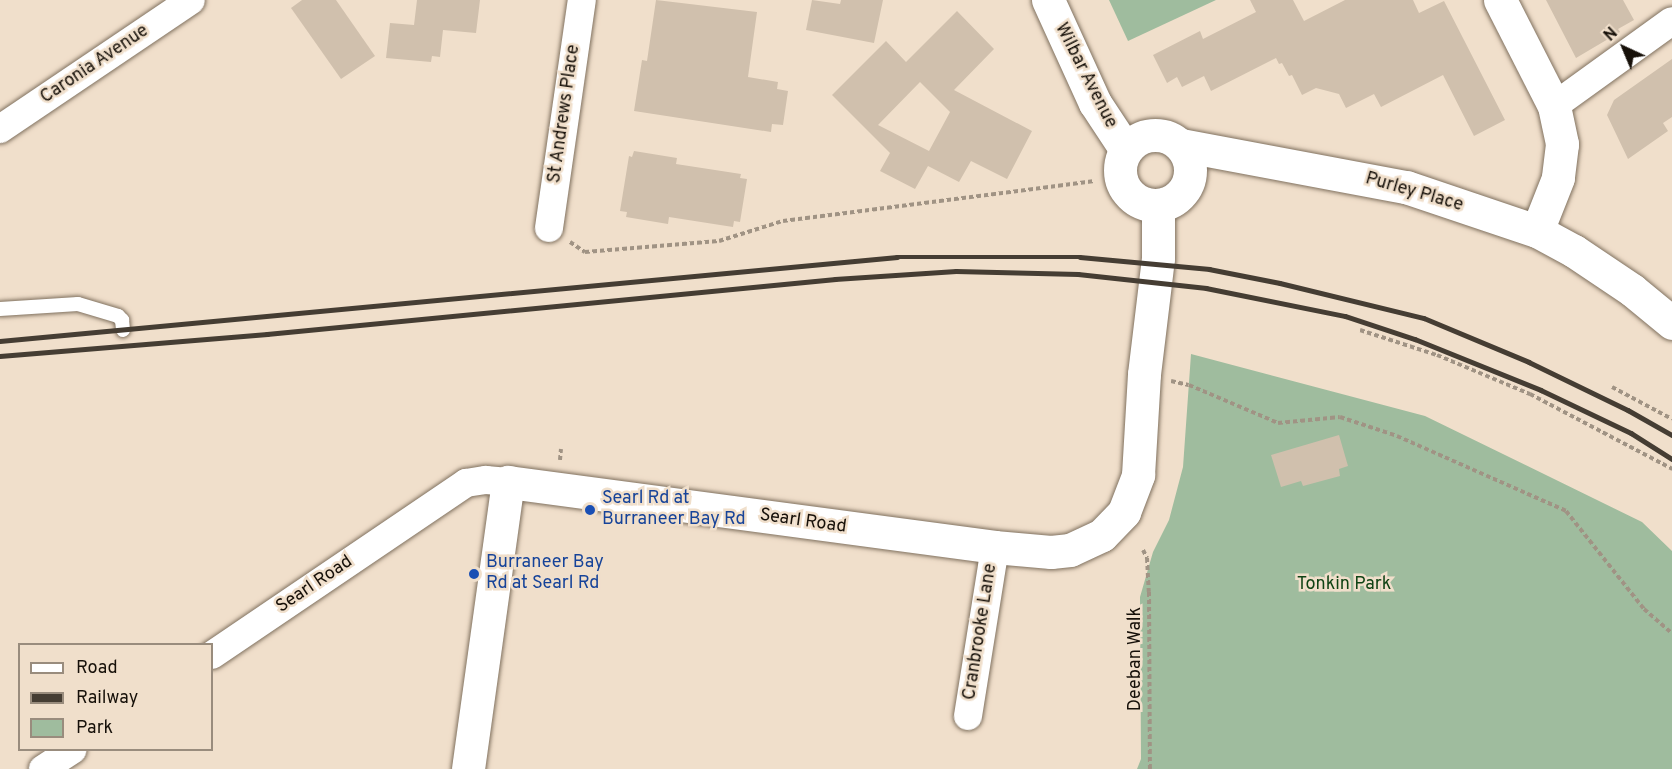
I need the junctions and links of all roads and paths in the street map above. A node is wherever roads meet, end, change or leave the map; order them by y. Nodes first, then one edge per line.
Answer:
1 (190, 0) edge
2 (582, 0) edge
3 (1048, 0) edge
4 (1500, 0) edge
5 (1672, 21) edge
6 (1554, 106) junction
7 (0, 129) edge
8 (1181, 145) junction
9 (1126, 150) junction
10 (1247, 156) junction
11 (1190, 176) junction
12 (1094, 181) dead end
13 (1158, 205) junction
14 (549, 228) joint
15 (1538, 231) junction
16 (0, 309) edge
17 (1672, 322) edge
18 (123, 330) dead end
19 (1359, 330) dead end
20 (1144, 374) junction
21 (1612, 387) dead end
22 (1672, 419) edge
23 (1672, 469) edge
24 (508, 482) junction
25 (995, 547) junction
26 (1143, 550) dead end
27 (1672, 633) edge
28 (213, 654) edge
29 (968, 716) dead end
30 (70, 751) edge
31 (43, 769) edge
32 (468, 769) edge
33 (1150, 769) edge

1 - 7 street, Caronia Avenue
2 - 14 street, St Andrews Place
3 - 9 street, Wilbar Avenue
4 - 6 street
5 - 6 street
6 - 15 street
8 - 9 street
8 - 10 street, Purley Place
8 - 11 street
9 - 13 street
10 - 11 street
10 - 15 street, Purley Place
11 - 13 street
12 - 14 path
13 - 20 street, Searl Road
15 - 17 street, Purley Place
16 - 18 lane
19 - 23 path
20 - 25 street, Searl Road
20 - 27 path
21 - 22 path
24 - 25 street, Searl Road
24 - 28 street, Searl Road
24 - 32 street
25 - 29 street, Cranbrooke Lane
26 - 33 path, Deeban Walk
30 - 31 street

